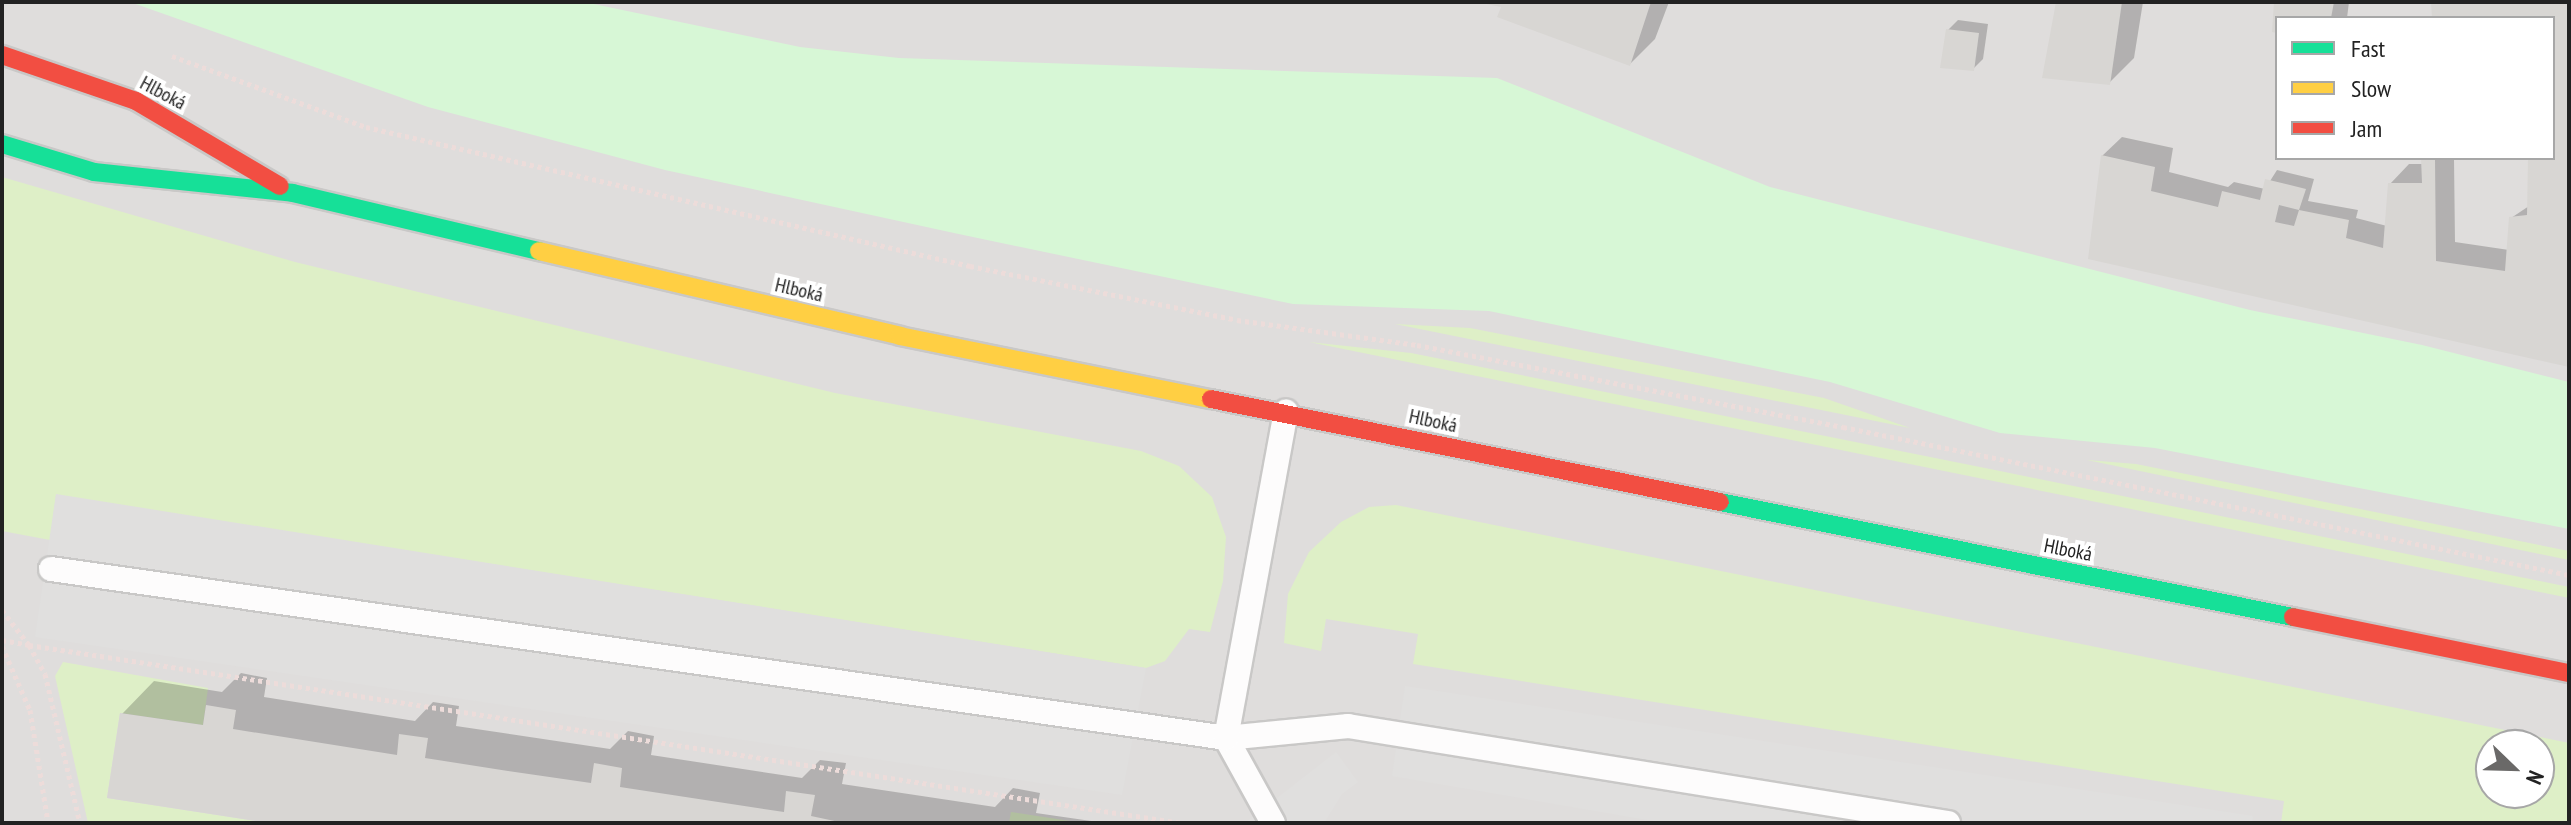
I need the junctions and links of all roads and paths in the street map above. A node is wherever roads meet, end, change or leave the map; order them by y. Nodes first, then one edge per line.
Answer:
1 (165, 53) dead end
2 (2, 55) edge
3 (2, 144) edge
4 (293, 193) junction
5 (1286, 411) junction
6 (51, 569) dead end
7 (2569, 575) edge
8 (2, 610) edge
9 (2, 640) edge
10 (29, 645) junction
11 (2, 646) edge
12 (2569, 673) edge
13 (1226, 738) junction
14 (1142, 820) edge
15 (48, 823) edge
16 (80, 823) edge
17 (1181, 823) edge
18 (1273, 823) edge
19 (1948, 823) edge

1 - 7 path
2 - 4 street, Hlboká
3 - 4 street, Hlboká
4 - 5 street, Hlboká
5 - 12 street, Hlboká
5 - 13 lane
6 - 13 lane
8 - 10 path
9 - 10 path
10 - 14 path
10 - 16 path
11 - 15 path
13 - 18 lane
13 - 19 lane
14 - 17 path

